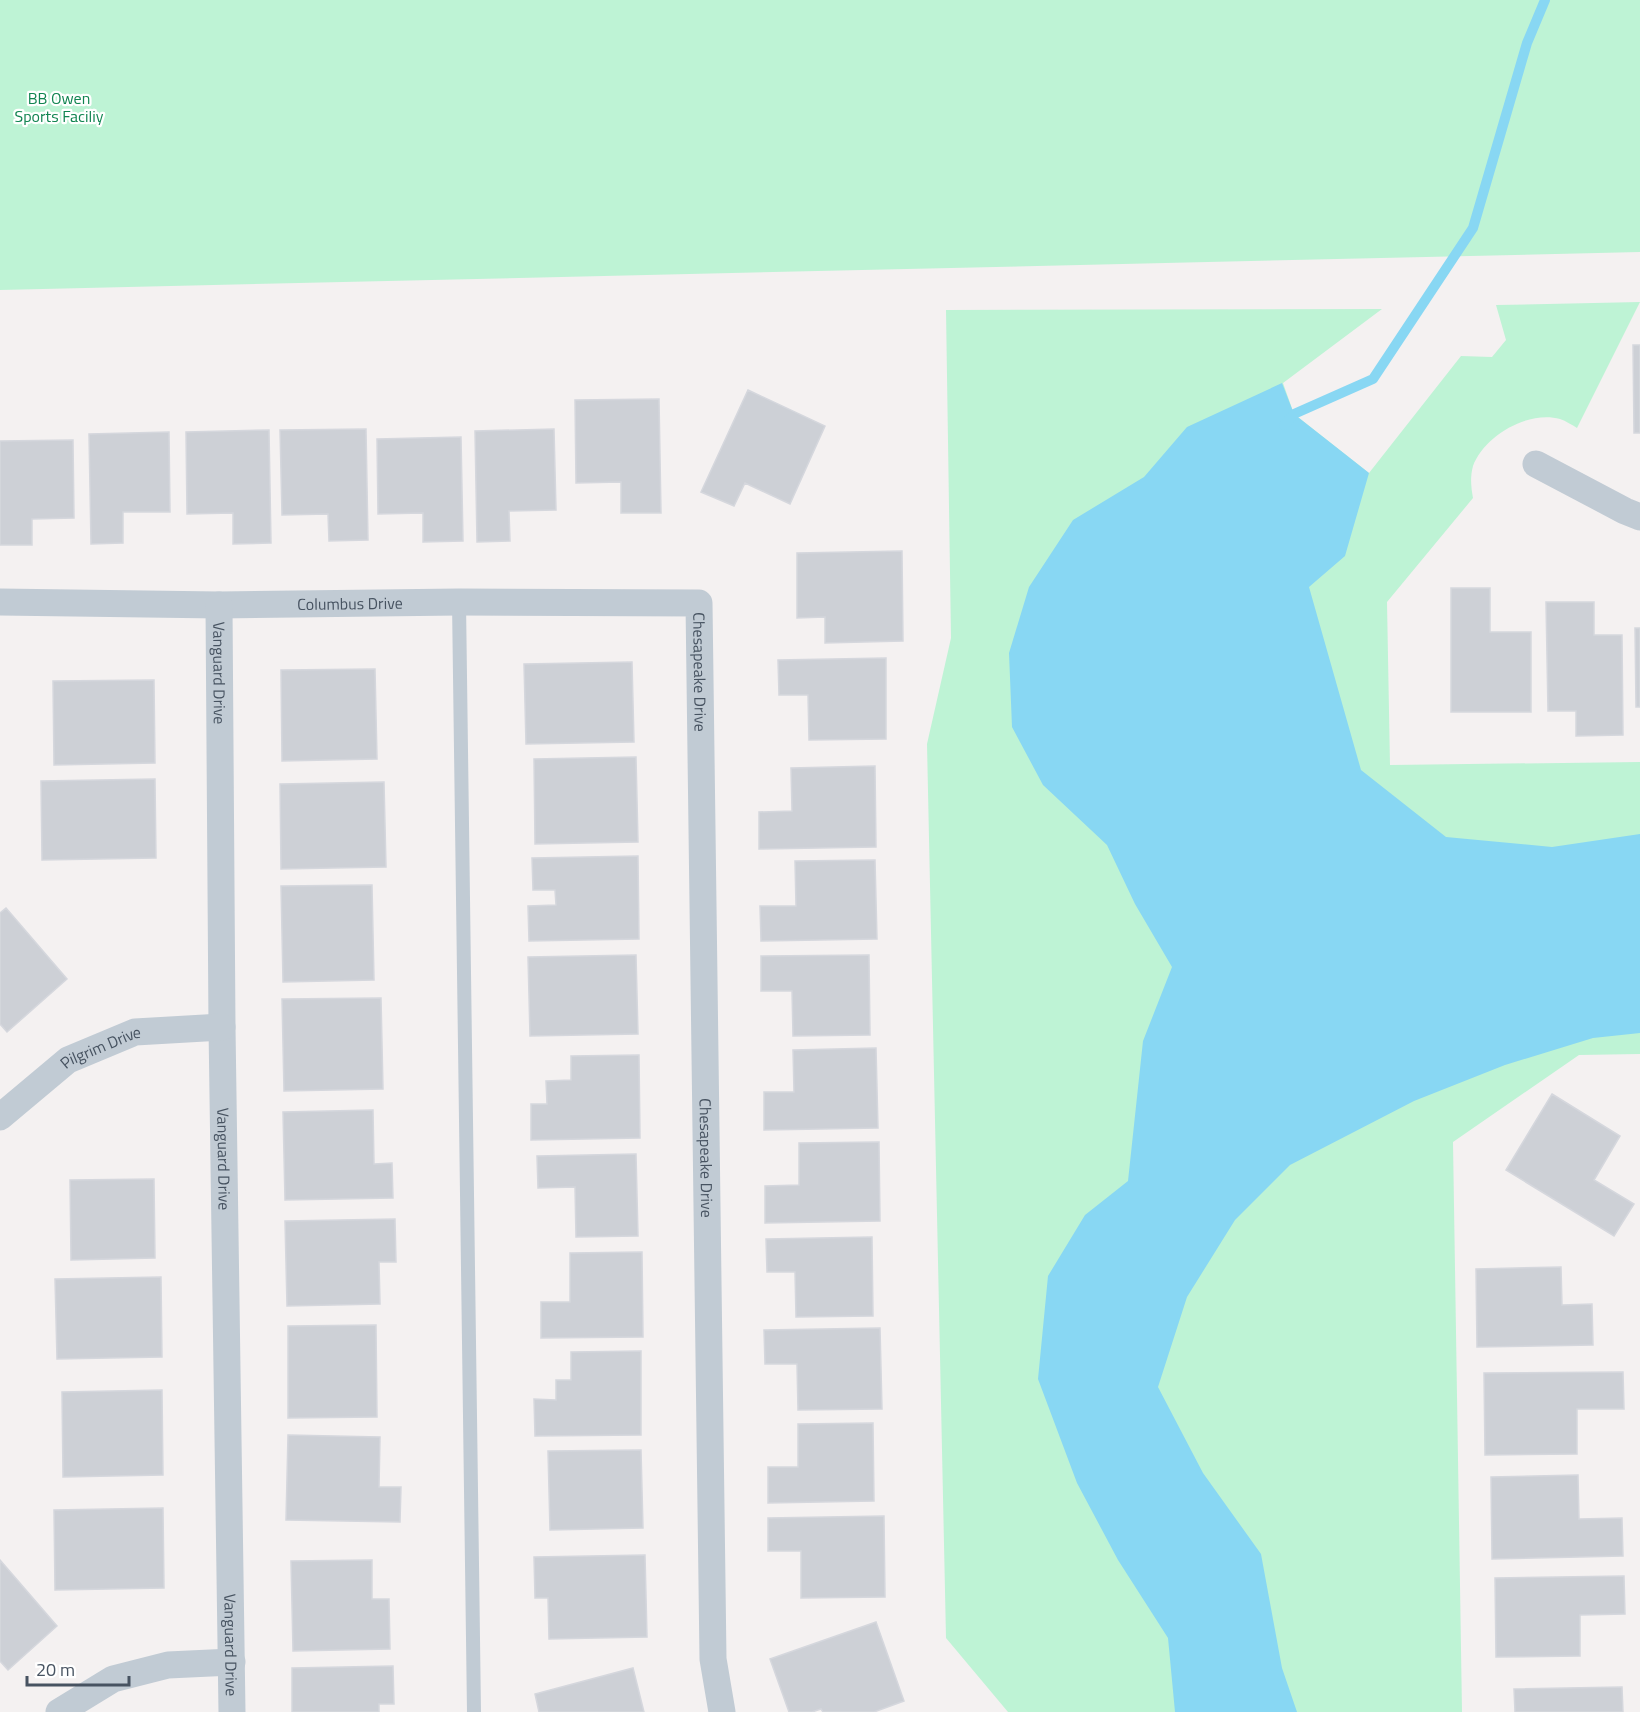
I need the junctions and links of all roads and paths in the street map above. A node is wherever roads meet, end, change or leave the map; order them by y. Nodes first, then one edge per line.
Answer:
1 (1536, 464) dead end
2 (1640, 517) edge
3 (0, 602) edge
4 (459, 602) junction
5 (699, 603) joint
6 (219, 605) junction
7 (222, 1027) junction
8 (0, 1117) edge
9 (232, 1662) junction
10 (59, 1712) edge
11 (232, 1712) edge
12 (474, 1712) edge
13 (722, 1712) edge

1 - 2 street
3 - 6 street, Columbus Drive
4 - 5 street, Columbus Drive
4 - 6 street, Columbus Drive
4 - 12 lane
5 - 13 street, Chesapeake Drive
6 - 7 street, Vanguard Drive
7 - 8 street, Pilgrim Drive
7 - 9 street, Vanguard Drive
9 - 10 street
9 - 11 street, Vanguard Drive

